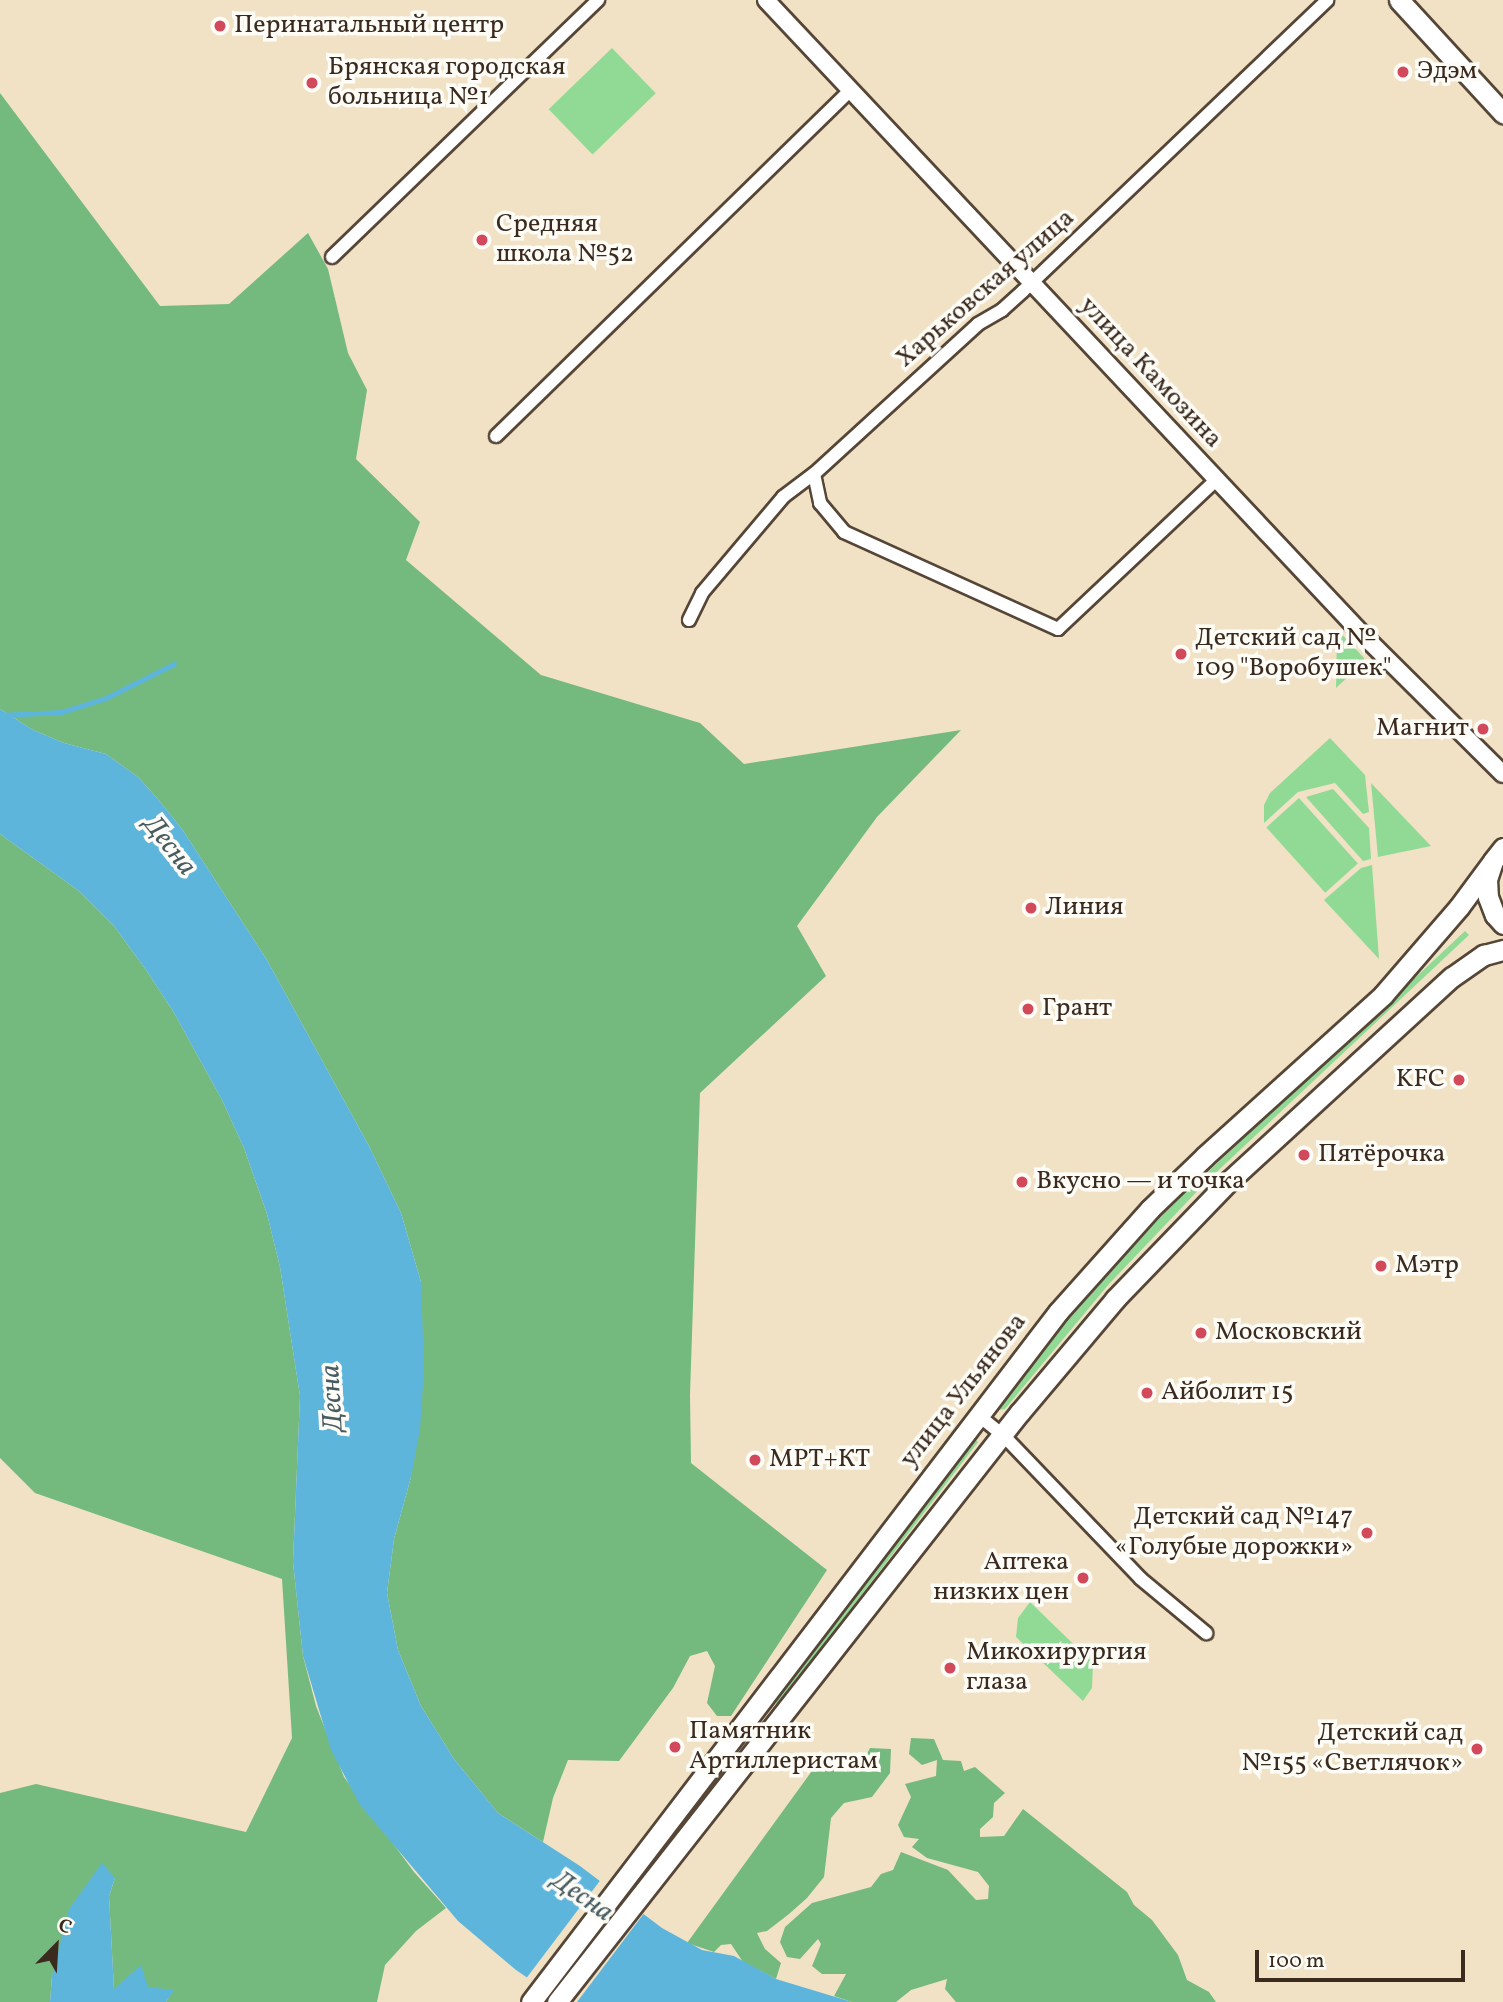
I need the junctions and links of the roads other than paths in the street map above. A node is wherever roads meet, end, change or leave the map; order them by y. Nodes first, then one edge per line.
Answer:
1 (598, 0) edge
2 (766, 0) edge
3 (1327, 0) edge
4 (1399, 0) edge
5 (851, 90) junction
6 (1503, 113) edge
7 (332, 257) dead end
8 (1032, 283) junction
9 (496, 436) dead end
10 (814, 474) junction
11 (1216, 480) junction
12 (689, 620) dead end
13 (1503, 774) edge
14 (1498, 854) edge
15 (1503, 925) edge
16 (1503, 950) edge
17 (978, 1415) junction
18 (1003, 1434) junction
19 (1206, 1633) dead end
20 (531, 2002) edge
21 (557, 2002) edge

1 - 7 street
2 - 5 street, улица Камозина
3 - 8 street, Харьковская улица
4 - 6 main road
5 - 8 street, улица Камозина
5 - 9 street
8 - 10 street, Харьковская улица
8 - 11 street, улица Камозина
10 - 11 street
10 - 12 street, Харьковская улица
11 - 13 street, улица Камозина
14 - 15 main road
14 - 17 main road, улица Ульянова
16 - 18 main road
17 - 18 street
17 - 20 main road, улица Ульянова
18 - 19 street
18 - 21 main road

